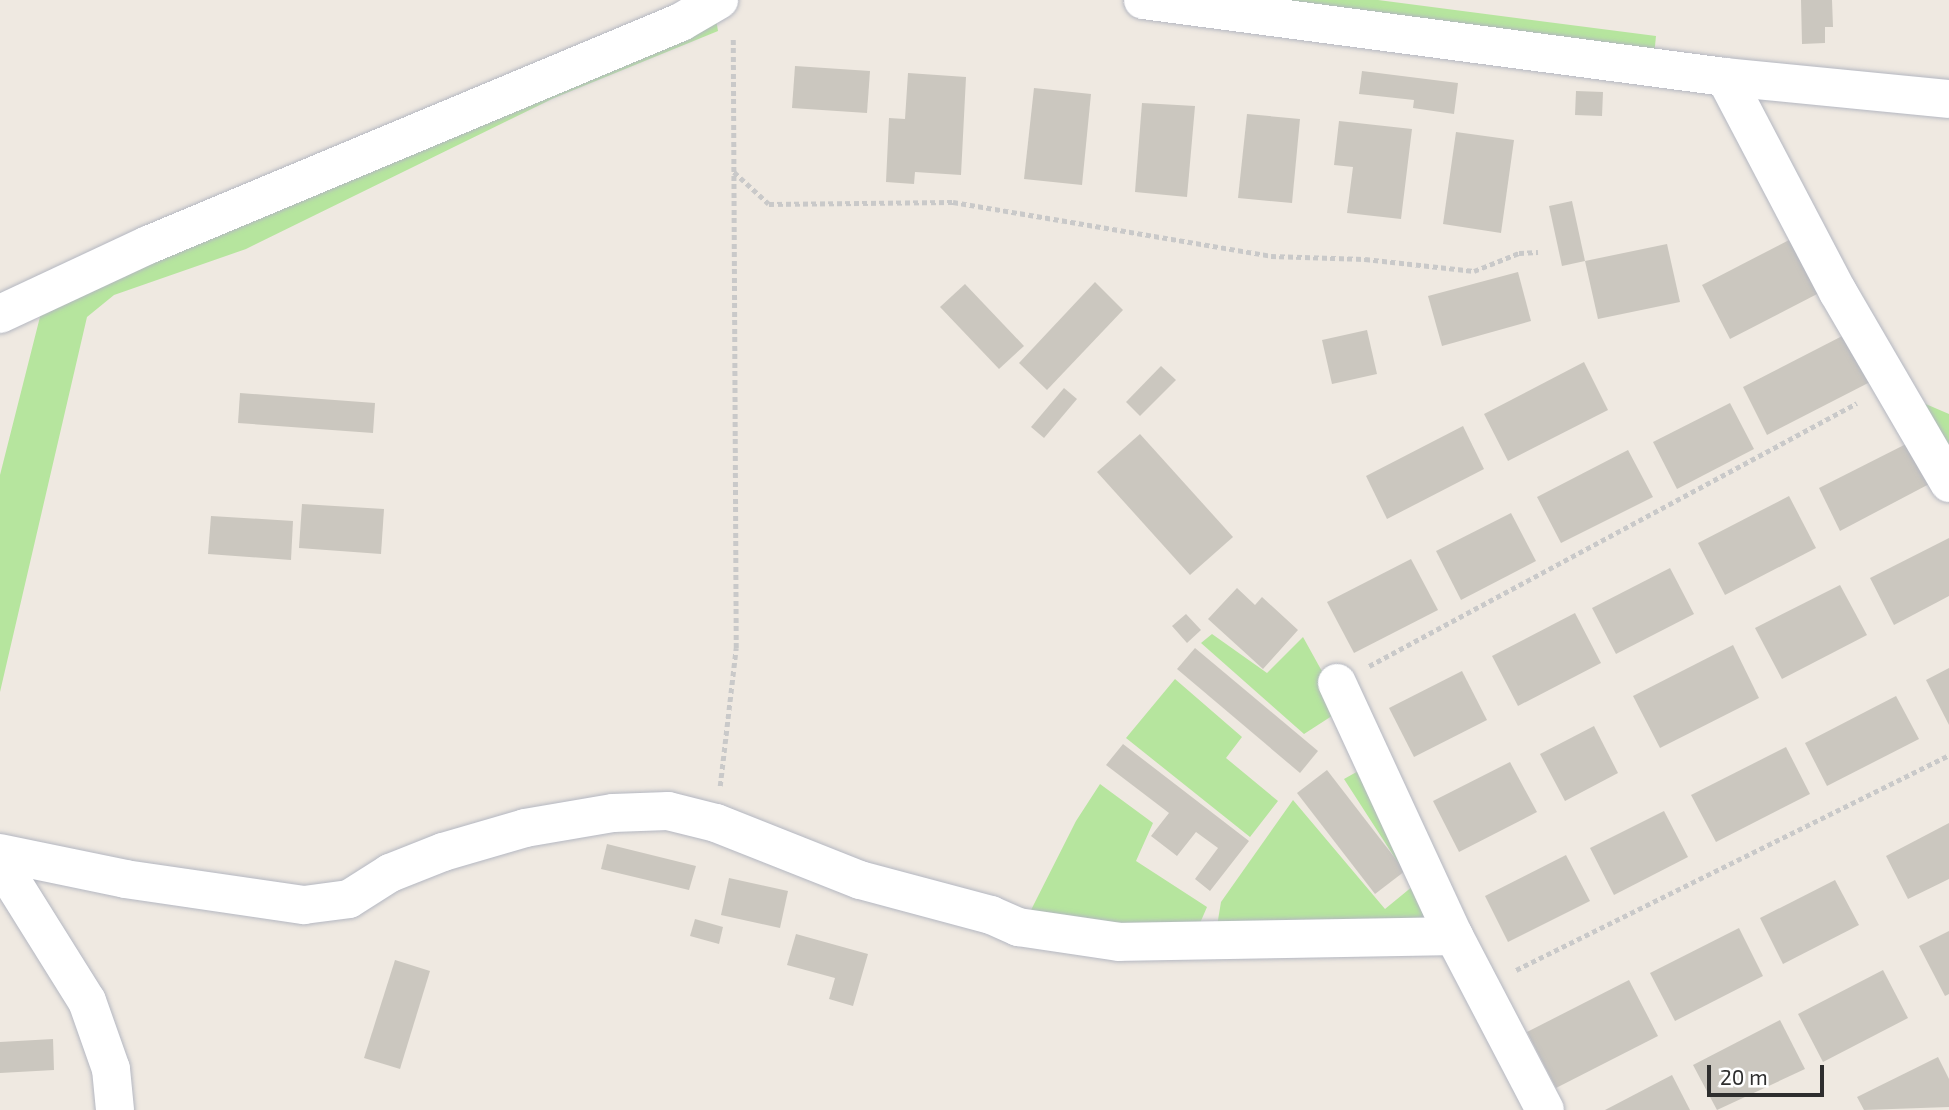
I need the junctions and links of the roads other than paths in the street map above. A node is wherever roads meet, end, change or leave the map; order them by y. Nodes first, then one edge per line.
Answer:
1 (1143, 0) edge
2 (726, 13) edge
3 (1725, 77) junction
4 (1949, 99) edge
5 (0, 314) edge
6 (1949, 483) edge
7 (1337, 683) road end
8 (0, 853) edge
9 (0, 862) edge
10 (1454, 936) junction
11 (115, 1110) edge
12 (1545, 1110) edge

1 - 3 street
2 - 5 street
3 - 4 street
3 - 6 street
7 - 10 street
8 - 10 street
9 - 11 street
10 - 12 street

